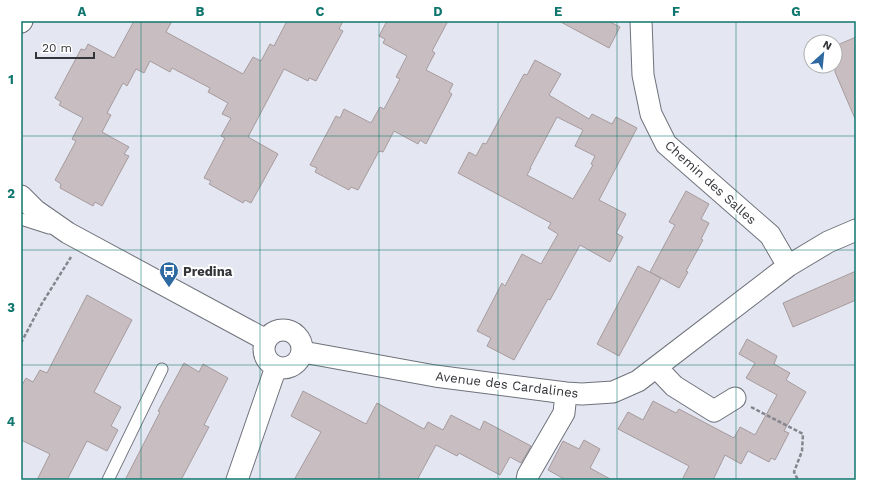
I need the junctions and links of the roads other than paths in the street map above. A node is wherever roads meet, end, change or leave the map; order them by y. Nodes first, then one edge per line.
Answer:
1 (641, 21) edge
2 (21, 196) edge
3 (21, 219) edge
4 (856, 230) edge
5 (856, 233) edge
6 (74, 237) junction
7 (828, 242) junction
8 (788, 266) junction
9 (266, 340) junction
10 (303, 352) junction
11 (276, 367) junction
12 (656, 367) junction
13 (162, 370) dead end
14 (566, 393) junction
15 (735, 398) road end
16 (108, 480) edge
17 (237, 480) edge
18 (527, 480) edge

1 - 8 street, Chemin des Salles
2 - 6 street
3 - 6 lane
4 - 7 street, Avenue des Cardalines
5 - 7 street
6 - 9 street
7 - 8 street, Avenue des Cardalines
8 - 12 street, Avenue des Cardalines
9 - 10 street
9 - 11 street
10 - 11 street
10 - 14 street, Avenue des Cardalines
11 - 17 street
12 - 14 street, Avenue des Cardalines
12 - 15 street
13 - 16 lane
14 - 18 street

